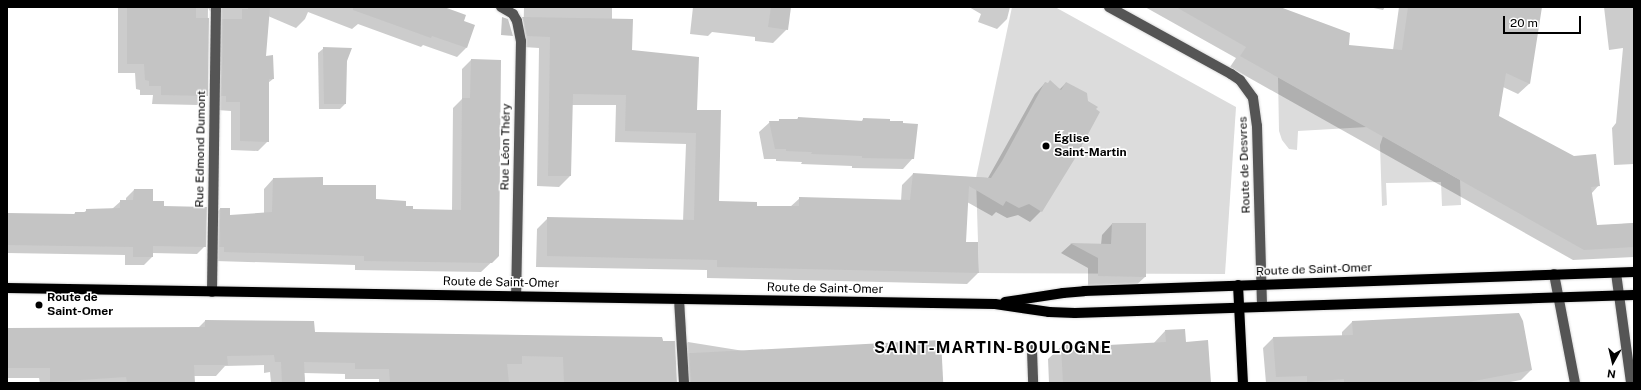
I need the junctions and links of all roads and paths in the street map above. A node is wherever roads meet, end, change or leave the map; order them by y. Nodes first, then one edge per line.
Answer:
1 (216, 7) edge
2 (501, 7) edge
3 (1109, 7) edge
4 (1634, 272) edge
5 (1616, 273) junction
6 (1554, 274) junction
7 (1261, 285) junction
8 (1238, 286) junction
9 (7, 288) edge
10 (212, 292) junction
11 (1634, 295) edge
12 (516, 296) junction
13 (1619, 296) junction
14 (1559, 298) junction
15 (679, 299) junction
16 (995, 304) junction
17 (1262, 307) junction
18 (1239, 308) junction
19 (1032, 350) dead end
20 (684, 383) edge
21 (1033, 383) edge
22 (1243, 383) edge
23 (1575, 383) edge
24 (1631, 383) edge

1 - 10 street, Rue Edmond Dumont
2 - 12 street, Rue Léon Théry
3 - 7 street, Route de Desvres
4 - 5 main road, Route de Saint-Omer
5 - 6 main road, Route de Saint-Omer
5 - 13 street
6 - 7 main road, Route de Saint-Omer
6 - 14 street
7 - 8 main road, Route de Saint-Omer
7 - 17 street, Route de Desvres
8 - 16 main road, Route de Saint-Omer
8 - 18 main road
9 - 10 main road, Route de Saint-Omer
10 - 12 main road, Route de Saint-Omer
11 - 13 main road, Route de Saint-Omer
12 - 15 main road, Route de Saint-Omer
13 - 14 main road, Route de Saint-Omer
13 - 24 street
14 - 17 main road, Route de Saint-Omer
14 - 23 street
15 - 16 main road, Route de Saint-Omer
15 - 20 street
16 - 18 main road, Route de Saint-Omer
17 - 18 main road, Route de Saint-Omer
18 - 22 main road
19 - 21 street

